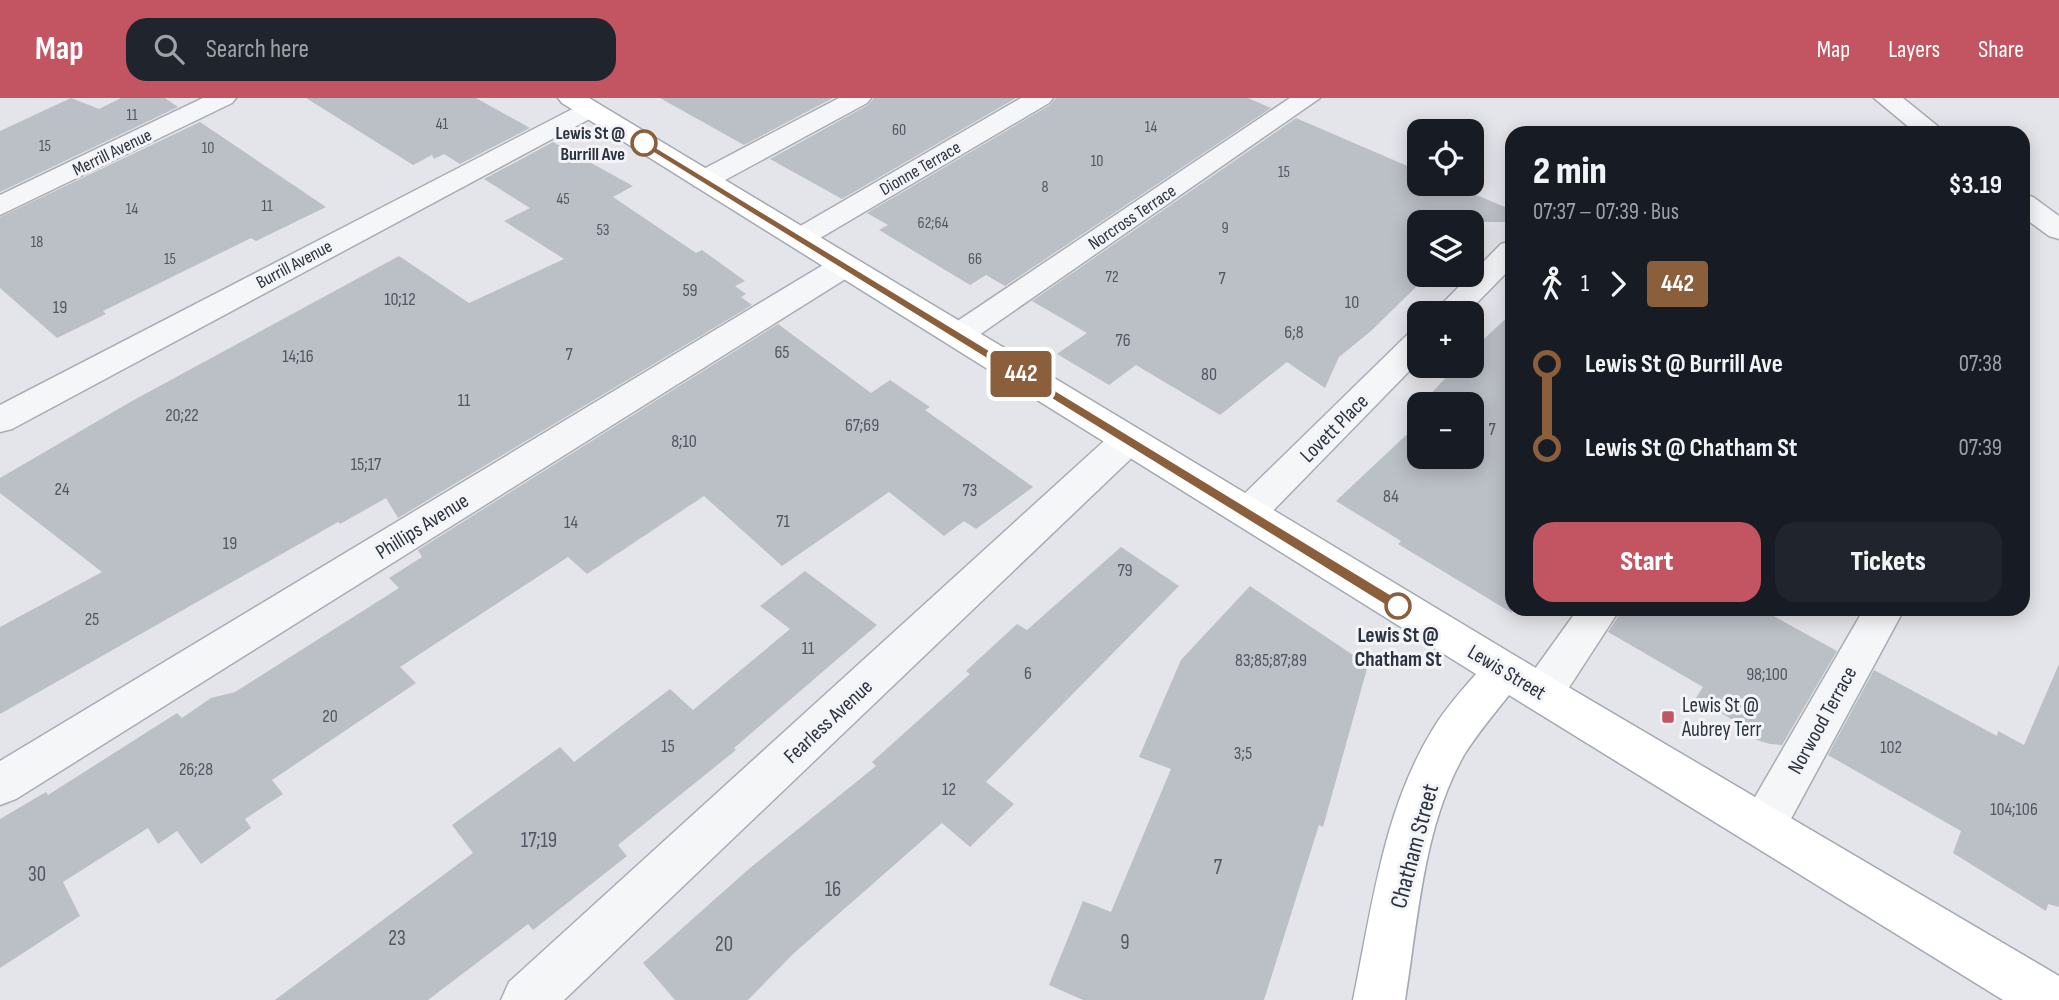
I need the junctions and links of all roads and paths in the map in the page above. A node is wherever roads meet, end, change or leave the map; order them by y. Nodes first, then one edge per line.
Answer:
1 (223, 98) edge
2 (858, 98) edge
3 (1040, 98) edge
4 (1307, 98) edge
5 (1887, 98) edge
6 (581, 102) edge
7 (1924, 126) edge
8 (704, 180) junction
9 (0, 206) edge
10 (2030, 207) edge
11 (2059, 230) edge
12 (800, 238) junction
13 (1505, 257) edge
14 (844, 266) junction
15 (1461, 301) edge
16 (958, 335) junction
17 (1407, 354) edge
18 (0, 420) edge
19 (1128, 440) junction
20 (1248, 513) junction
21 (1595, 616) edge
22 (1880, 616) edge
23 (1504, 670) junction
24 (1542, 693) junction
25 (0, 785) edge
26 (1763, 826) junction
27 (527, 1000) edge
28 (1379, 1000) edge
29 (2052, 1000) edge

1 - 9 street, Merrill Avenue
2 - 8 street
3 - 12 street, Dionne Terrace
4 - 16 street, Norcross Terrace
5 - 7 street
6 - 8 main road, Lewis Street
6 - 18 street, Burrill Avenue
8 - 12 main road, Lewis Street
10 - 11 street
12 - 14 main road, Lewis Street
13 - 15 street
14 - 16 main road, Lewis Street
14 - 25 street, Phillips Avenue
16 - 19 main road, Lewis Street
17 - 20 street, Lovett Place
19 - 20 main road, Lewis Street
19 - 27 street, Fearless Avenue
20 - 23 main road, Lewis Street
21 - 24 street
22 - 26 street, Norwood Terrace
23 - 24 main road, Lewis Street
23 - 28 main road, Chatham Street
24 - 26 main road, Lewis Street
26 - 29 main road, Lewis Street

